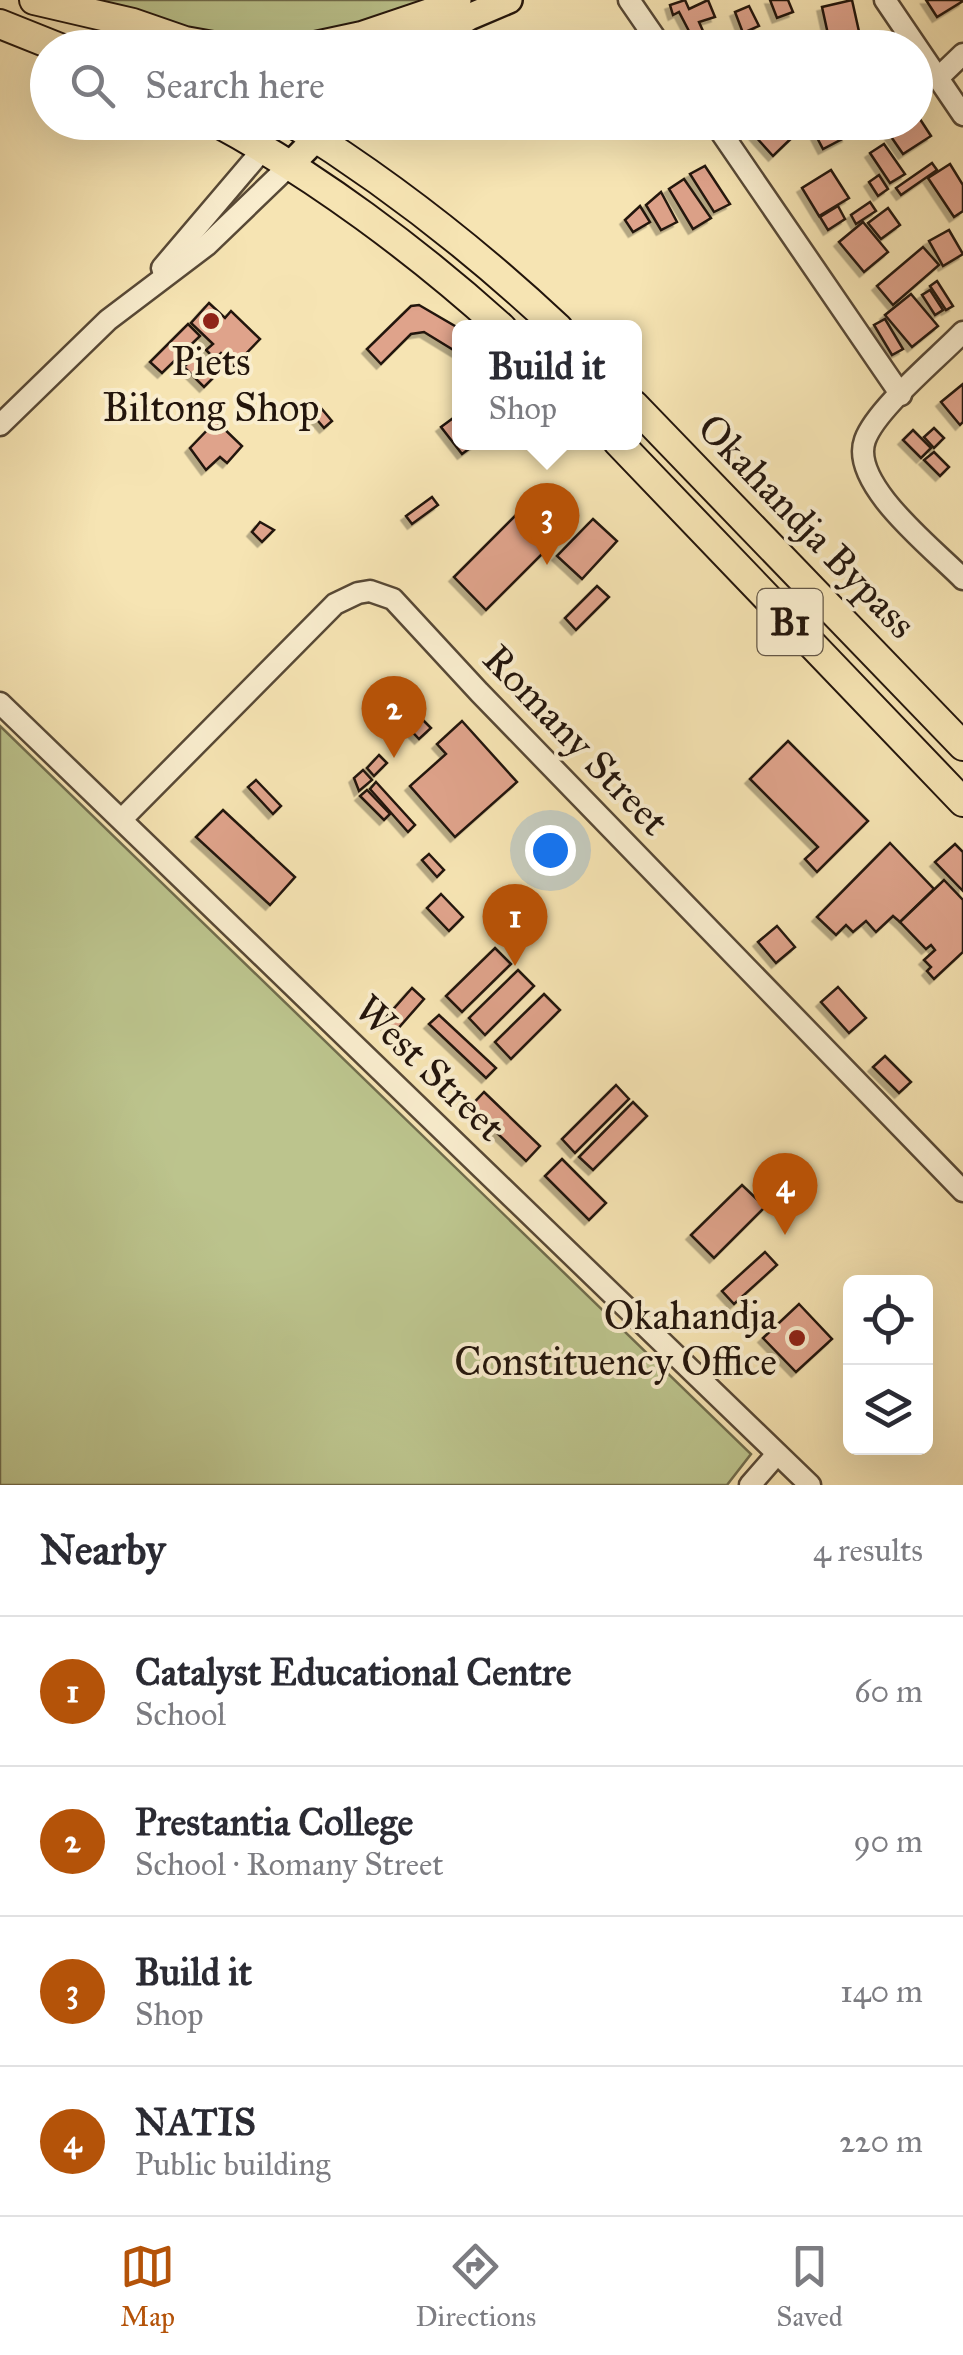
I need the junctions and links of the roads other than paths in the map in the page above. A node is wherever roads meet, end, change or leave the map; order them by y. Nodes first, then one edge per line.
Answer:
1 (34, 0) edge
2 (458, 0) edge
3 (509, 0) edge
4 (629, 0) edge
5 (885, 0) edge
6 (430, 13) junction
7 (0, 24) edge
8 (108, 30) edge
9 (153, 30) edge
10 (380, 30) edge
11 (401, 30) edge
12 (448, 30) edge
13 (650, 30) edge
14 (905, 30) edge
15 (30, 36) edge
16 (963, 54) edge
17 (933, 71) edge
18 (938, 78) junction
19 (963, 116) edge
20 (249, 140) edge
21 (272, 140) edge
22 (314, 140) edge
23 (336, 140) edge
24 (726, 140) edge
25 (264, 148) junction
26 (290, 164) junction
27 (146, 290) junction
28 (492, 320) edge
29 (550, 320) edge
30 (963, 332) edge
31 (901, 395) junction
32 (642, 413) edge
33 (0, 424) edge
34 (626, 450) edge
35 (963, 579) edge
36 (0, 703) edge
37 (963, 746) edge
38 (963, 802) edge
39 (122, 819) junction
40 (963, 1192) edge
41 (777, 1454) junction
42 (750, 1485) edge
43 (810, 1485) edge

1 - 8 highway
1 - 9 highway
2 - 6 main road
3 - 12 main road
4 - 13 street
5 - 14 street
6 - 10 highway
6 - 11 main road
7 - 15 highway
16 - 18 street
17 - 18 street
18 - 19 street
20 - 25 highway
21 - 25 main road
22 - 26 main road
23 - 29 highway
24 - 31 street
25 - 26 highway
25 - 27 street
26 - 27 street
26 - 28 highway
27 - 33 street
30 - 31 street
31 - 35 street
32 - 37 highway, Okahandja Bypass / B1
34 - 38 highway, Okahandja Bypass / B1
36 - 39 street, West Street
39 - 40 street, Romany Street
39 - 41 street, West Street
41 - 42 street
41 - 43 street, West Street

